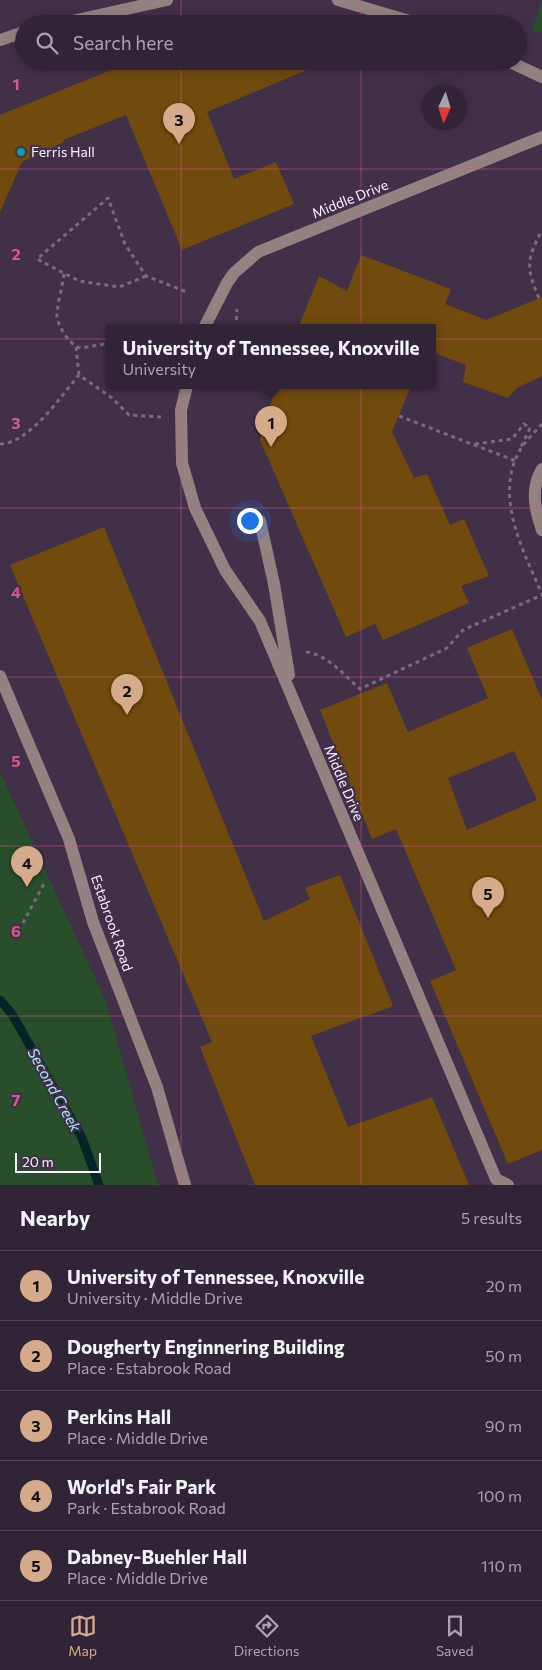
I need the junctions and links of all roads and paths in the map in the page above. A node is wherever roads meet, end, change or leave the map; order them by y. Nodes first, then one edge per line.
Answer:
1 (167, 0) edge
2 (338, 0) edge
3 (100, 15) edge
4 (389, 15) edge
5 (15, 35) edge
6 (0, 40) edge
7 (527, 70) edge
8 (542, 77) edge
9 (542, 137) edge
10 (542, 230) edge
11 (64, 274) junction
12 (146, 276) junction
13 (187, 292) dead end
14 (539, 298) dead end
15 (206, 324) edge
16 (106, 344) edge
17 (76, 347) junction
18 (79, 375) junction
19 (186, 389) edge
20 (399, 416) dead end
21 (167, 417) dead end
22 (0, 444) edge
23 (473, 445) junction
24 (518, 454) dead end
25 (516, 461) dead end
26 (542, 468) edge
27 (260, 521) dead end
28 (542, 530) edge
29 (542, 595) edge
30 (328, 660) dead end
31 (0, 676) edge
32 (292, 698) junction
33 (45, 882) dead end
34 (19, 930) dead end
35 (185, 1185) edge
36 (508, 1185) edge

1 - 3 street
2 - 4 street
5 - 6 street
7 - 8 street
9 - 15 street, Middle Drive
10 - 14 path
11 - 12 path
11 - 12 path
11 - 17 path
12 - 13 path
16 - 17 path
17 - 18 path
18 - 21 path
18 - 22 path
19 - 32 street, Middle Drive
20 - 23 path
23 - 24 path
23 - 25 path
26 - 28 street
27 - 32 street
29 - 30 path
31 - 35 street, Estabrook Road
32 - 36 street, Middle Drive
33 - 34 path

